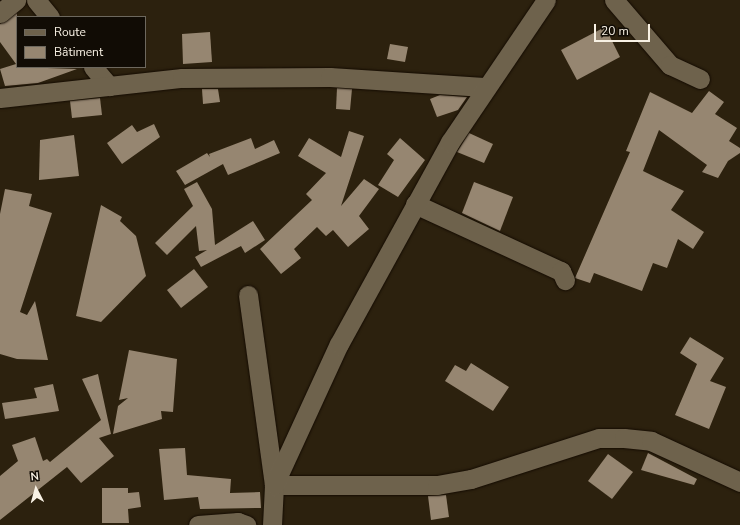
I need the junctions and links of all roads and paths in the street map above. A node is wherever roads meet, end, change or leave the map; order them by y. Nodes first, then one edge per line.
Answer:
1 (16, 0) edge
2 (546, 0) edge
3 (614, 0) edge
4 (0, 13) edge
5 (94, 68) edge
6 (700, 79) dead end
7 (109, 86) junction
8 (484, 87) junction
9 (0, 98) edge
10 (415, 204) junction
11 (565, 280) dead end
12 (248, 295) dead end
13 (740, 482) edge
14 (274, 486) junction
15 (198, 525) edge
16 (246, 525) edge
17 (272, 525) edge

1 - 4 street
2 - 8 street
3 - 6 street
5 - 7 street
7 - 8 street
7 - 9 street
8 - 10 street
10 - 11 street
10 - 14 street
12 - 14 street
13 - 14 street
14 - 17 street
15 - 16 street

